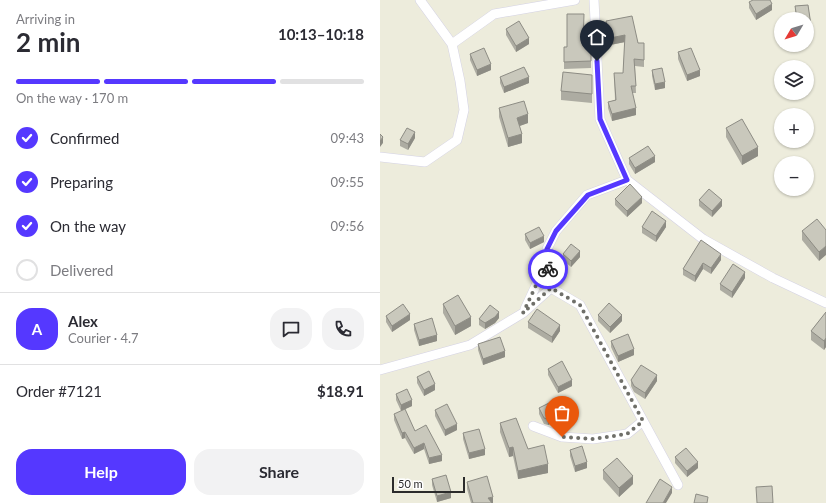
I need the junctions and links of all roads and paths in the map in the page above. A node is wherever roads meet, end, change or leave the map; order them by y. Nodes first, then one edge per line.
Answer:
1 (420, 0) edge
2 (575, 0) edge
3 (594, 0) edge
4 (452, 44) junction
5 (380, 157) edge
6 (627, 180) junction
7 (826, 303) edge
8 (523, 313) junction
9 (380, 370) edge
10 (643, 421) junction
11 (533, 426) dead end
12 (678, 485) dead end

1 - 4 street
2 - 4 street
3 - 6 street
4 - 5 street
6 - 7 street
6 - 8 street
8 - 9 street
8 - 10 street
10 - 11 street
10 - 12 street

